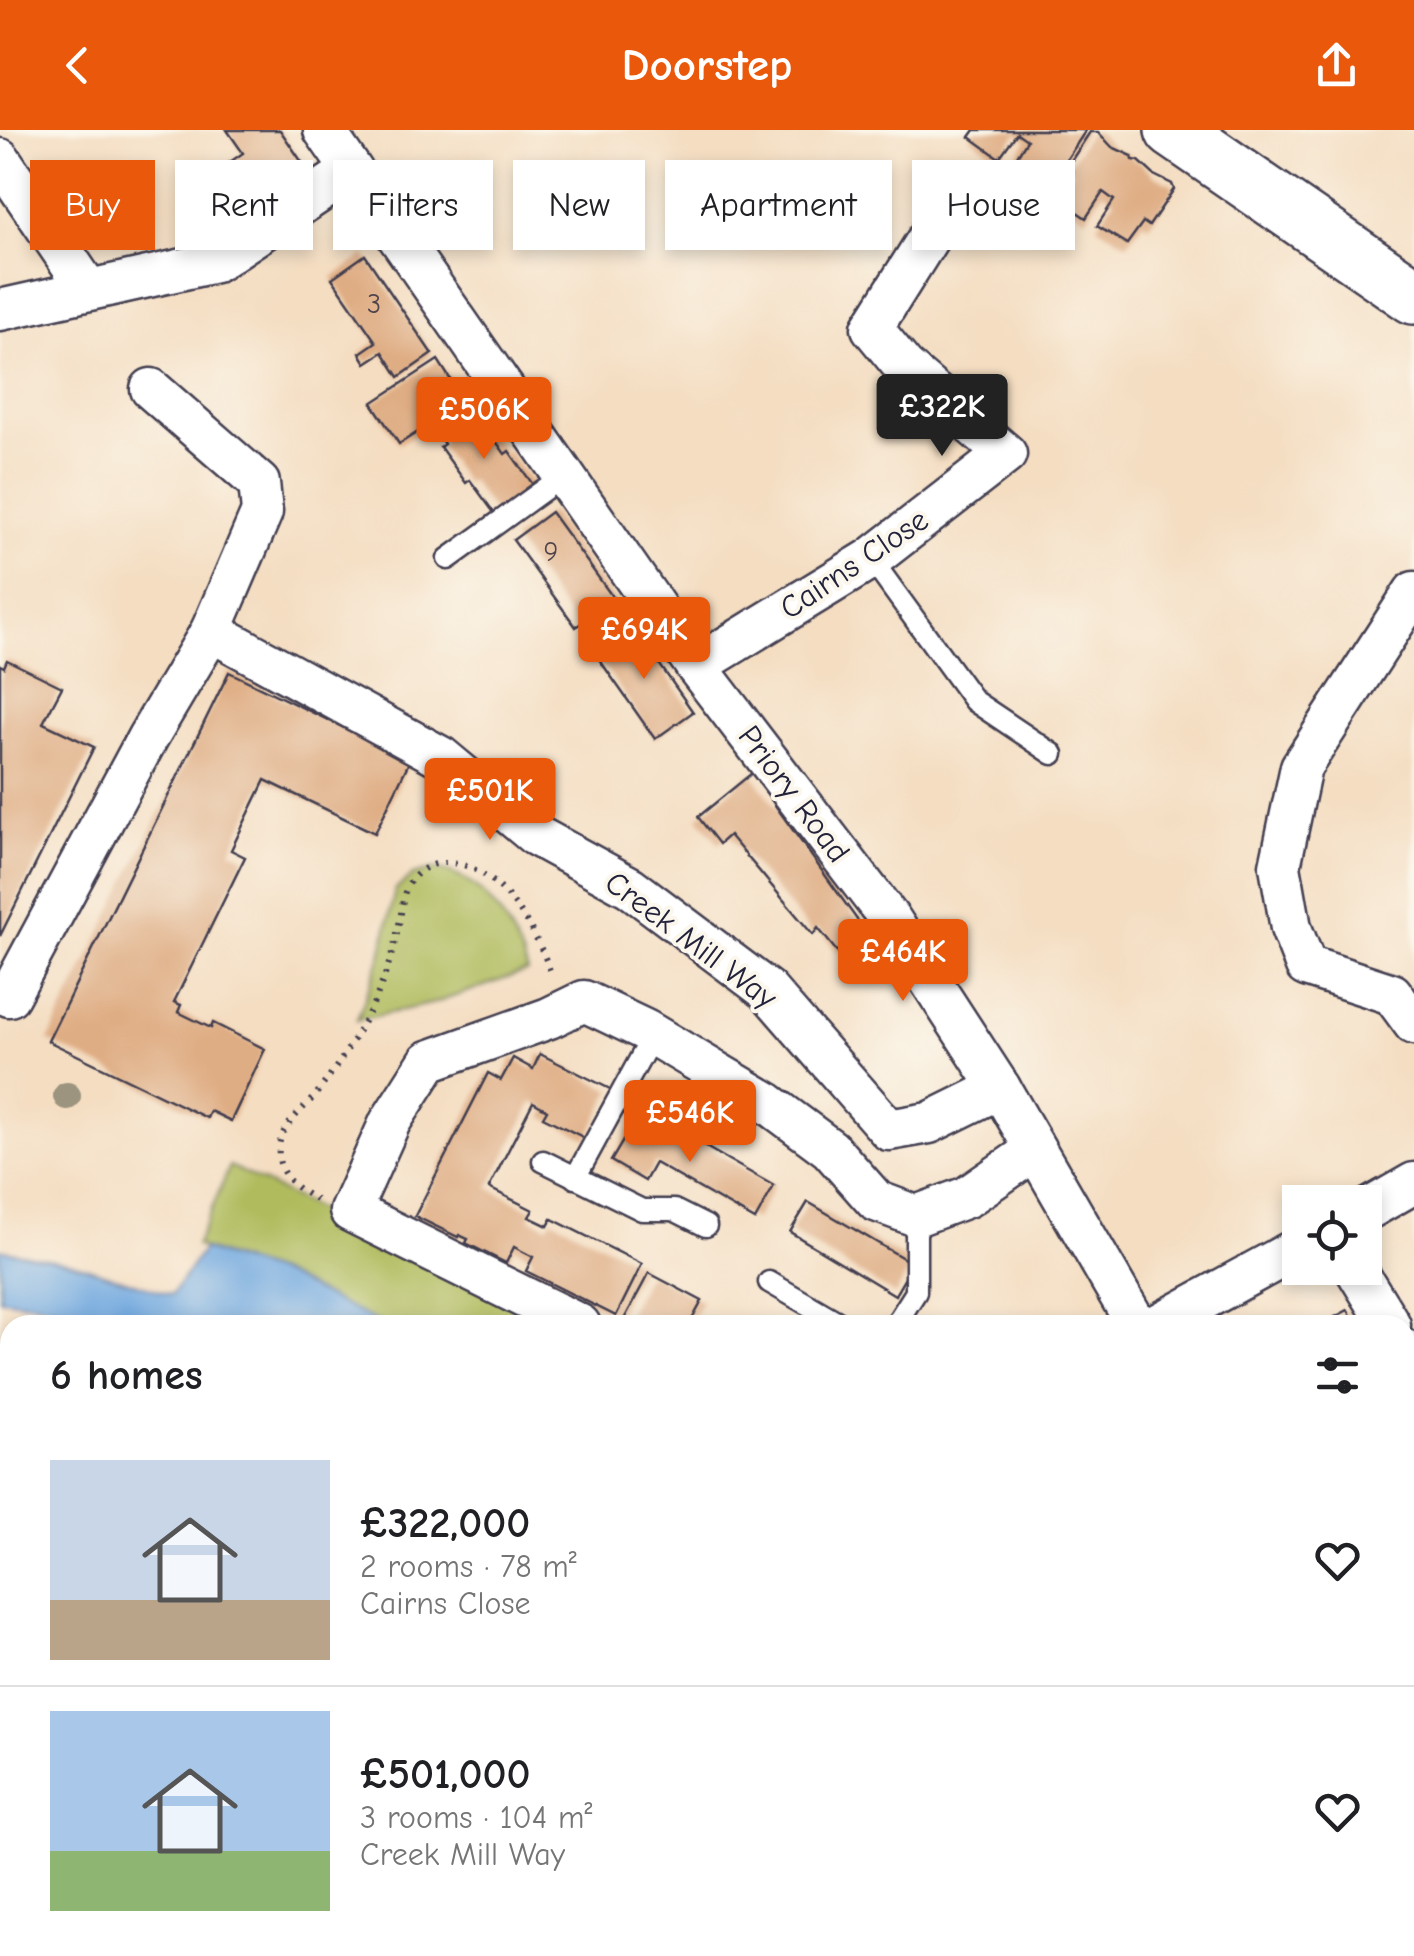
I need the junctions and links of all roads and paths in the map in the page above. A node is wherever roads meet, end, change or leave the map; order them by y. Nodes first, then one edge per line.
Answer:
1 (324, 130) edge
2 (1174, 130) edge
3 (0, 159) edge
4 (344, 160) edge
5 (333, 184) edge
6 (407, 250) edge
7 (921, 250) edge
8 (88, 289) junction
9 (1414, 296) edge
10 (0, 310) edge
11 (151, 389) dead end
12 (563, 476) junction
13 (448, 559) dead end
14 (871, 559) junction
15 (1414, 592) edge
16 (211, 632) junction
17 (696, 666) junction
18 (1053, 754) dead end
19 (9, 996) dead end
20 (564, 1010) junction
21 (1414, 1024) edge
22 (653, 1035) junction
23 (1000, 1088) junction
24 (1035, 1150) junction
25 (543, 1161) dead end
26 (575, 1178) junction
27 (1414, 1182) edge
28 (1382, 1200) edge
29 (350, 1211) junction
30 (916, 1216) junction
31 (706, 1226) dead end
32 (1282, 1257) edge
33 (769, 1282) dead end
34 (1365, 1285) edge
35 (560, 1315) edge
36 (826, 1315) edge
37 (901, 1315) edge
38 (1130, 1315) edge
39 (1175, 1315) edge
40 (1384, 1315) edge

1 - 4 street, Priory Road
2 - 9 main road
3 - 8 street
5 - 8 street
6 - 12 street, Priory Road
7 - 14 street, Cairns Close
8 - 10 street
11 - 16 street
12 - 13 lane
12 - 17 street, Priory Road
14 - 17 street, Cairns Close
14 - 18 lane
15 - 21 street
16 - 19 street
16 - 23 street, Creek Mill Way
17 - 23 street, Priory Road
20 - 22 street
20 - 29 street
20 - 29 path
22 - 26 lane
22 - 30 street
23 - 24 street, Priory Road
24 - 30 street
24 - 38 street, Priory Road
25 - 26 lane
26 - 31 lane
27 - 28 street
29 - 35 street
30 - 37 lane
32 - 39 street
33 - 36 lane
34 - 40 street

